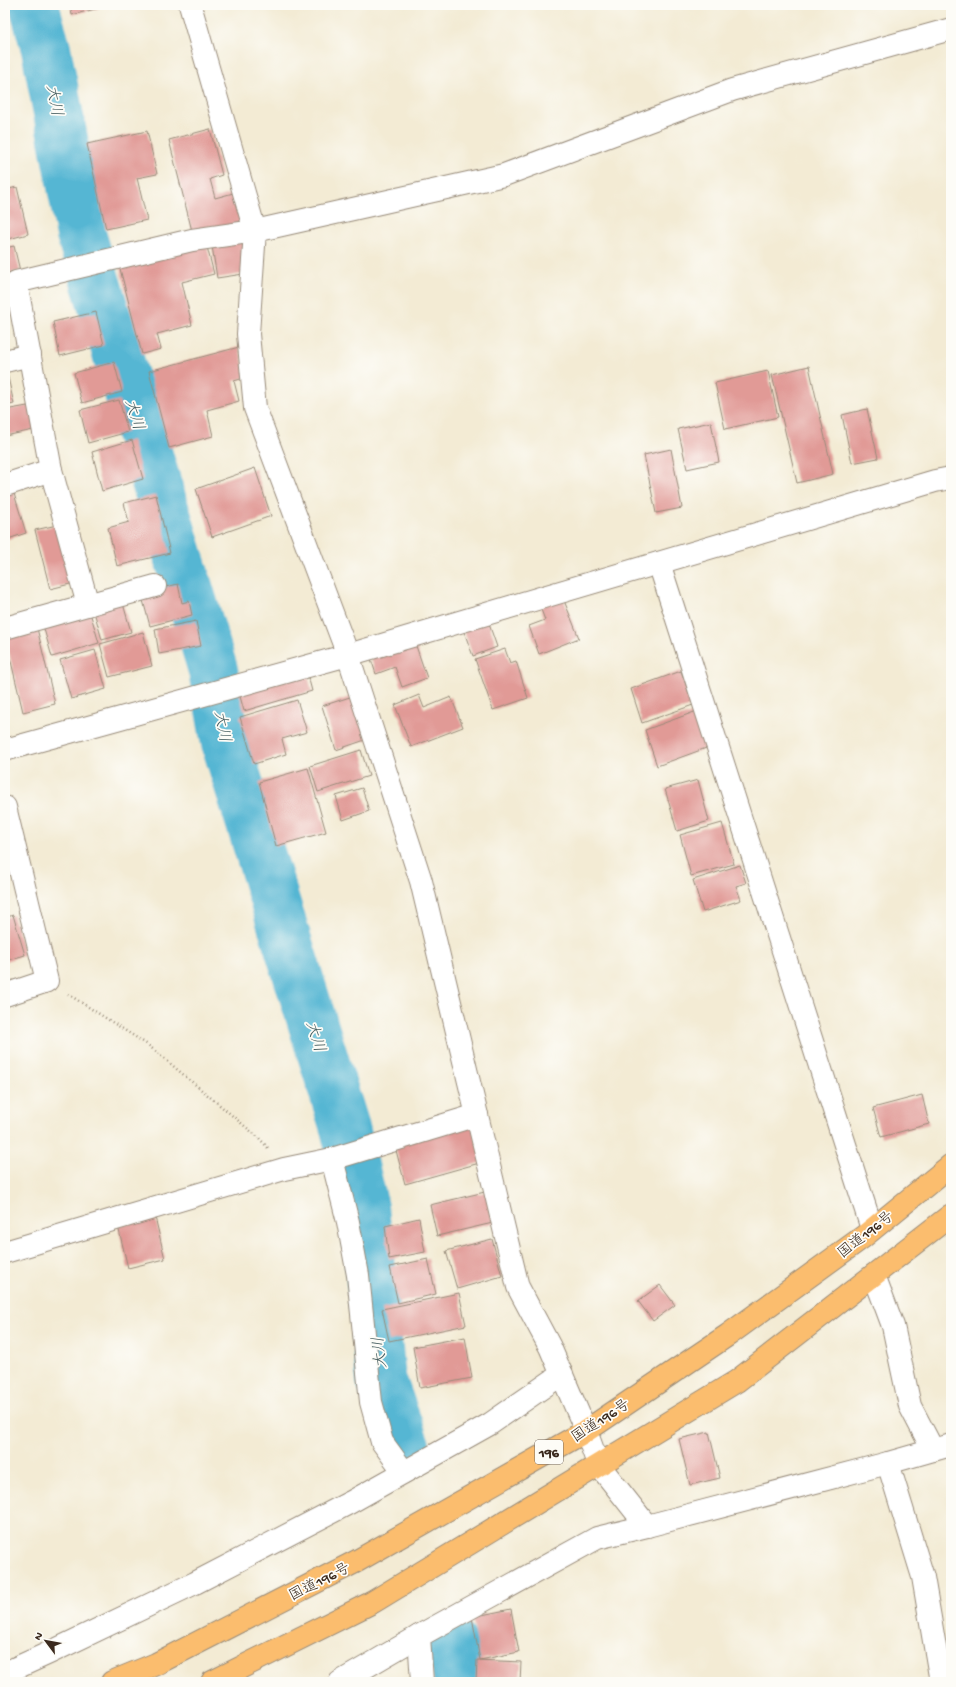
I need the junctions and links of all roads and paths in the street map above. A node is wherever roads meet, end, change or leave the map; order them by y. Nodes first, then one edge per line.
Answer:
1 (190, 5) edge
2 (951, 29) edge
3 (255, 231) junction
4 (30, 355) junction
5 (5, 361) edge
6 (51, 470) junction
7 (951, 478) edge
8 (5, 485) edge
9 (659, 563) junction
10 (155, 586) dead end
11 (88, 605) junction
12 (5, 628) edge
13 (348, 655) junction
14 (5, 750) edge
15 (5, 807) edge
16 (48, 981) junction
17 (5, 995) edge
18 (477, 1115) junction
19 (332, 1159) junction
20 (951, 1165) edge
21 (284, 1169) junction
22 (951, 1215) edge
23 (872, 1230) junction
24 (5, 1252) edge
25 (874, 1275) junction
26 (562, 1374) junction
27 (586, 1431) junction
28 (942, 1448) edge
29 (888, 1463) junction
30 (598, 1464) junction
31 (404, 1472) junction
32 (647, 1526) junction
33 (419, 1636) junction
34 (5, 1673) edge
35 (112, 1682) edge
36 (212, 1682) edge
37 (340, 1682) edge
38 (422, 1682) edge
39 (941, 1682) edge

1 - 3 street
2 - 3 street
3 - 4 street
3 - 13 street
4 - 5 street
4 - 6 street
6 - 8 street
6 - 11 street
7 - 9 street
9 - 13 street
9 - 23 street
10 - 11 street
11 - 12 street
13 - 14 street
13 - 18 street
15 - 16 street
16 - 17 street
16 - 21 path
18 - 19 street
18 - 26 street
19 - 21 street
19 - 31 street
20 - 23 highway, 国道196号 / 196
21 - 24 street
22 - 25 highway, 196
23 - 27 highway, 国道196号 / 196
25 - 28 street
25 - 30 highway, 196
26 - 27 street
26 - 31 street
27 - 30 street
27 - 35 highway, 国道196号 / 196
28 - 29 street
29 - 32 street
29 - 39 street
30 - 32 street
30 - 36 highway, 196
31 - 34 street
32 - 33 street
33 - 37 street
33 - 38 street

